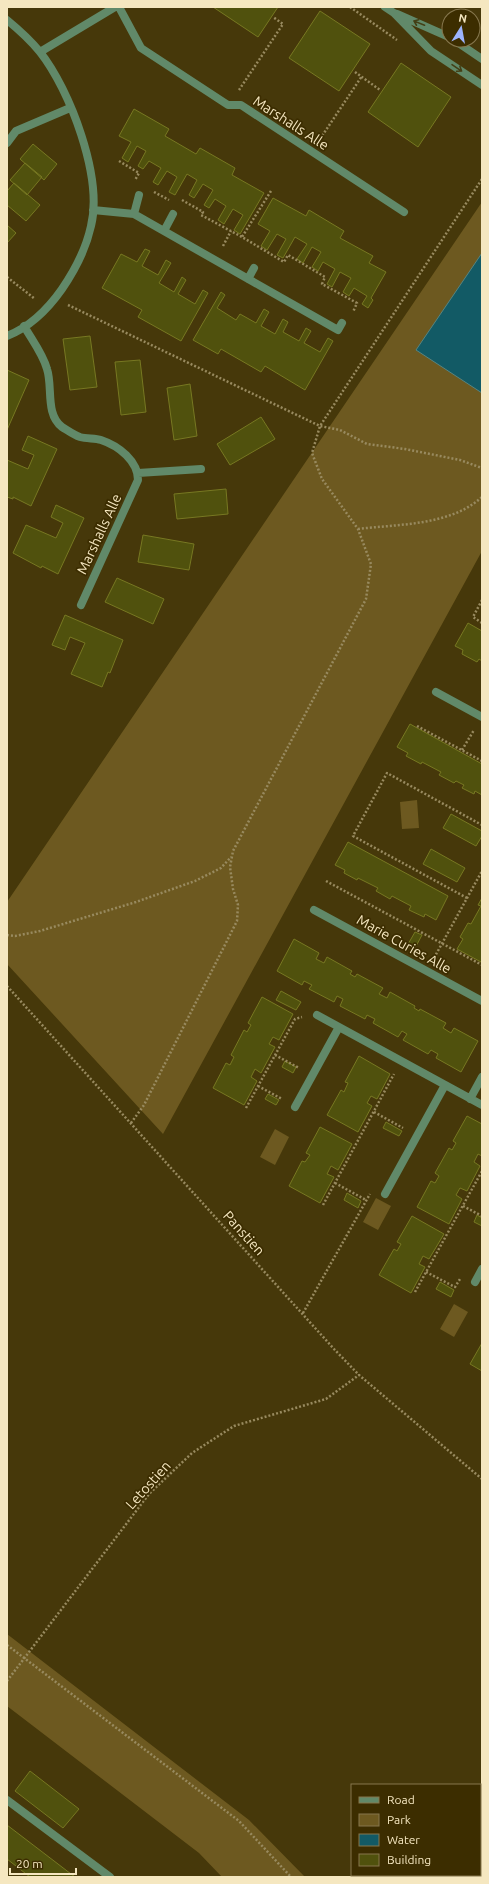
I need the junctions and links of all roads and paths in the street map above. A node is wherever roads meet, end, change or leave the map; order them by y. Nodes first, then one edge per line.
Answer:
1 (115, 7) edge
2 (119, 7) edge
3 (385, 7) edge
4 (394, 13) junction
5 (273, 17) dead end
6 (7, 20) edge
7 (441, 34) edge
8 (466, 48) edge
9 (40, 52) junction
10 (482, 59) edge
11 (355, 72) dead end
12 (362, 76) junction
13 (482, 85) edge
14 (380, 90) dead end
15 (228, 105) junction
16 (70, 108) junction
17 (7, 143) edge
18 (312, 151) junction
19 (482, 179) edge
20 (271, 191) dead end
21 (139, 195) dead end
22 (93, 210) junction
23 (404, 212) dead end
24 (134, 214) junction
25 (172, 214) dead end
26 (164, 231) junction
27 (254, 268) dead end
28 (7, 277) edge
29 (248, 279) junction
30 (55, 299) junction
31 (47, 309) junction
32 (352, 314) dead end
33 (342, 323) dead end
34 (24, 326) junction
35 (7, 336) edge
36 (320, 426) junction
37 (482, 468) edge
38 (201, 469) dead end
39 (138, 473) junction
40 (482, 497) edge
41 (358, 529) junction
42 (482, 600) edge
43 (81, 605) dead end
44 (482, 623) edge
45 (436, 692) dead end
46 (482, 717) edge
47 (417, 726) dead end
48 (462, 750) junction
49 (482, 761) edge
50 (482, 825) edge
51 (232, 857) junction
52 (482, 871) edge
53 (326, 881) dead end
54 (467, 898) junction
55 (314, 910) dead end
56 (7, 935) edge
57 (442, 943) junction
58 (482, 965) edge
59 (426, 970) junction
60 (7, 986) edge
61 (482, 1001) edge
62 (317, 1015) joint
63 (339, 1027) junction
64 (275, 1055) junction
65 (401, 1061) junction
66 (312, 1076) junction
67 (482, 1077) edge
68 (444, 1085) junction
69 (258, 1086) junction
70 (470, 1099) junction
71 (482, 1105) edge
72 (296, 1107) joint
73 (246, 1108) dead end
74 (374, 1112) junction
75 (131, 1123) junction
76 (417, 1135) junction
77 (482, 1173) edge
78 (335, 1183) junction
79 (385, 1194) joint
80 (366, 1200) junction
81 (323, 1205) dead end
82 (463, 1206) junction
83 (482, 1216) edge
84 (482, 1269) edge
85 (426, 1272) junction
86 (475, 1282) joint
87 (415, 1292) dead end
88 (303, 1313) junction
89 (360, 1375) junction
90 (482, 1478) edge
91 (7, 1645) edge
92 (24, 1659) junction
93 (7, 1681) edge
94 (7, 1800) edge
95 (110, 1877) edge
96 (291, 1877) edge

1 - 9 street
2 - 15 street, Marshalls Alle
3 - 4 street
7 -> 4 street
4 -> 13 street
5 - 15 path
6 - 9 street
8 - 10 street
9 - 16 street
11 - 12 path
12 - 14 path
12 - 18 path
15 - 18 street, Marshalls Alle
16 - 17 street
16 - 22 street
18 - 23 street, Marshalls Alle
19 - 36 path
20 - 32 path
21 - 24 street
22 - 24 street
22 - 30 street
24 - 26 street
25 - 26 street
26 - 29 street
27 - 29 street
28 - 31 path
29 - 33 street
30 - 31 street
30 - 36 path
31 - 34 street
34 - 35 street
34 - 39 street
36 - 37 path
36 - 41 path
38 - 39 street
39 - 43 street, Marshalls Alle
40 - 41 path
41 - 51 path
42 - 44 path
45 - 46 street
46 - 48 path
47 - 48 path
48 - 49 path
50 - 54 path
51 - 56 path
51 - 75 path
52 - 54 path
53 - 57 path
54 - 57 path
55 - 59 street, Marie Curies Alle
57 - 58 path
57 - 59 path
59 - 61 street, Marie Curies Alle
60 - 75 path, Panstien
62 - 63 street
62 - 64 path
63 - 65 street
63 - 66 street
64 - 66 path
64 - 69 path
65 - 68 street
65 - 74 path
66 - 72 street
67 - 70 street
68 - 70 street
68 - 76 street
69 - 72 path
69 - 73 path
70 - 71 street
74 - 76 path
74 - 78 path
75 - 88 path, Panstien
76 - 79 street
77 - 82 path
78 - 80 path
78 - 81 path
79 - 80 path
80 - 88 path
82 - 83 path
82 - 85 path
84 - 86 street
85 - 86 path
85 - 87 path
88 - 89 path, Panstien
89 - 90 path, Panstien
89 - 92 path, Letostien
91 - 92 path
92 - 93 path, Letostien
92 - 96 path
94 - 95 street

